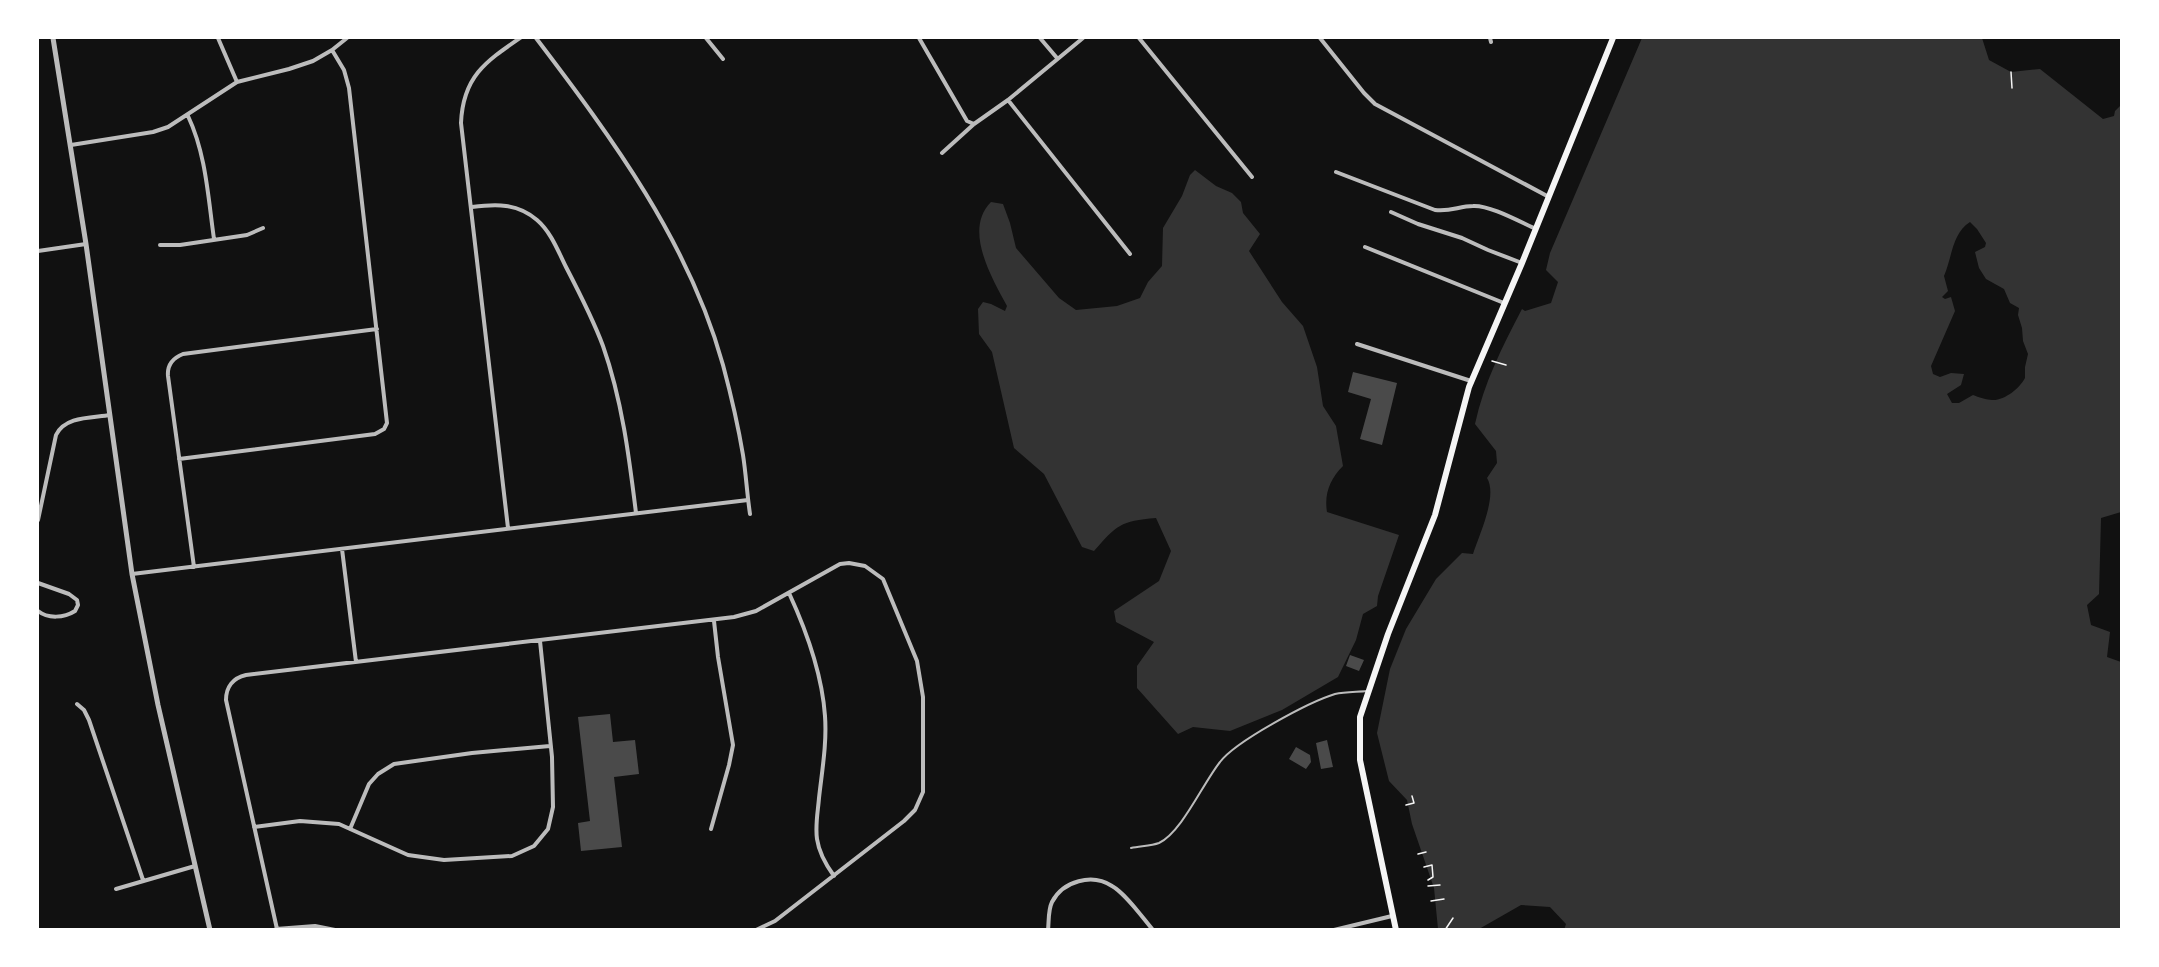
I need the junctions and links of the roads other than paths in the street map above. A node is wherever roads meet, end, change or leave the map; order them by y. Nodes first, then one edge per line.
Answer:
1 (53, 38) edge
2 (218, 38) edge
3 (347, 38) edge
4 (520, 38) edge
5 (536, 38) edge
6 (706, 38) edge
7 (919, 38) edge
8 (1040, 38) edge
9 (1083, 38) edge
10 (1139, 38) edge
11 (1320, 38) edge
12 (1613, 38) edge
13 (332, 50) junction
14 (1057, 58) junction
15 (723, 59) dead end
16 (237, 82) junction
17 (1008, 100) junction
18 (188, 116) junction
19 (974, 124) junction
20 (70, 146) junction
21 (942, 153) dead end
22 (1336, 172) dead end
23 (1252, 177) dead end
24 (1549, 197) junction
25 (472, 207) junction
26 (1391, 212) dead end
27 (263, 228) dead end
28 (1536, 229) junction
29 (214, 239) junction
30 (86, 244) junction
31 (160, 245) dead end
32 (1365, 247) dead end
33 (38, 251) edge
34 (1131, 254) dead end
35 (1522, 263) junction
36 (1504, 303) junction
37 (377, 329) junction
38 (1357, 344) dead end
39 (1471, 381) junction
40 (110, 415) junction
41 (179, 459) junction
42 (748, 500) junction
43 (636, 513) junction
44 (750, 514) dead end
45 (38, 520) edge
46 (508, 528) junction
47 (342, 549) junction
48 (194, 567) junction
49 (132, 574) junction
50 (38, 583) edge
51 (789, 593) junction
52 (38, 611) edge
53 (714, 621) junction
54 (540, 641) junction
55 (356, 662) junction
56 (1367, 691) junction
57 (77, 704) dead end
58 (550, 746) junction
59 (254, 827) junction
60 (350, 829) junction
61 (711, 829) dead end
62 (1131, 848) dead end
63 (195, 866) junction
64 (834, 876) junction
65 (143, 880) junction
66 (116, 889) dead end
67 (1392, 916) junction
68 (276, 929) edge
69 (210, 930) edge
70 (335, 930) edge
71 (756, 930) edge
72 (1048, 930) edge
73 (1153, 930) edge
74 (1334, 930) edge
75 (1396, 930) edge

1 - 20 street
2 - 16 street
3 - 13 street
4 - 25 street
5 - 42 street
6 - 15 street
7 - 19 street
8 - 14 street
9 - 14 street
10 - 23 street
11 - 24 street
12 - 24 main road
13 - 16 street
13 - 37 street
14 - 17 street
16 - 18 street
17 - 19 street
17 - 34 street
18 - 20 street
18 - 29 street
19 - 21 street
20 - 30 street
22 - 28 street
24 - 28 main road
25 - 43 street
25 - 46 street
26 - 35 street
27 - 29 street
28 - 35 main road
29 - 31 street
30 - 33 street
30 - 40 street
32 - 36 street
35 - 36 main road
36 - 39 main road
37 - 41 street
37 - 41 street
38 - 39 street
39 - 56 main road
40 - 45 street
40 - 49 street
41 - 48 street
42 - 43 street
42 - 44 street
43 - 46 street
46 - 47 street
47 - 48 street
47 - 55 street
48 - 49 street
49 - 63 street
50 - 52 street
51 - 53 street
51 - 64 street
51 - 64 street
53 - 54 street
53 - 61 street
54 - 55 street
54 - 58 street
55 - 59 street
56 - 62 lane
56 - 67 main road
57 - 65 street
58 - 60 street
58 - 60 street
59 - 60 street
59 - 68 street
63 - 65 street
63 - 69 street
64 - 71 street
65 - 66 street
67 - 74 street
67 - 75 main road
68 - 70 street
72 - 73 street

